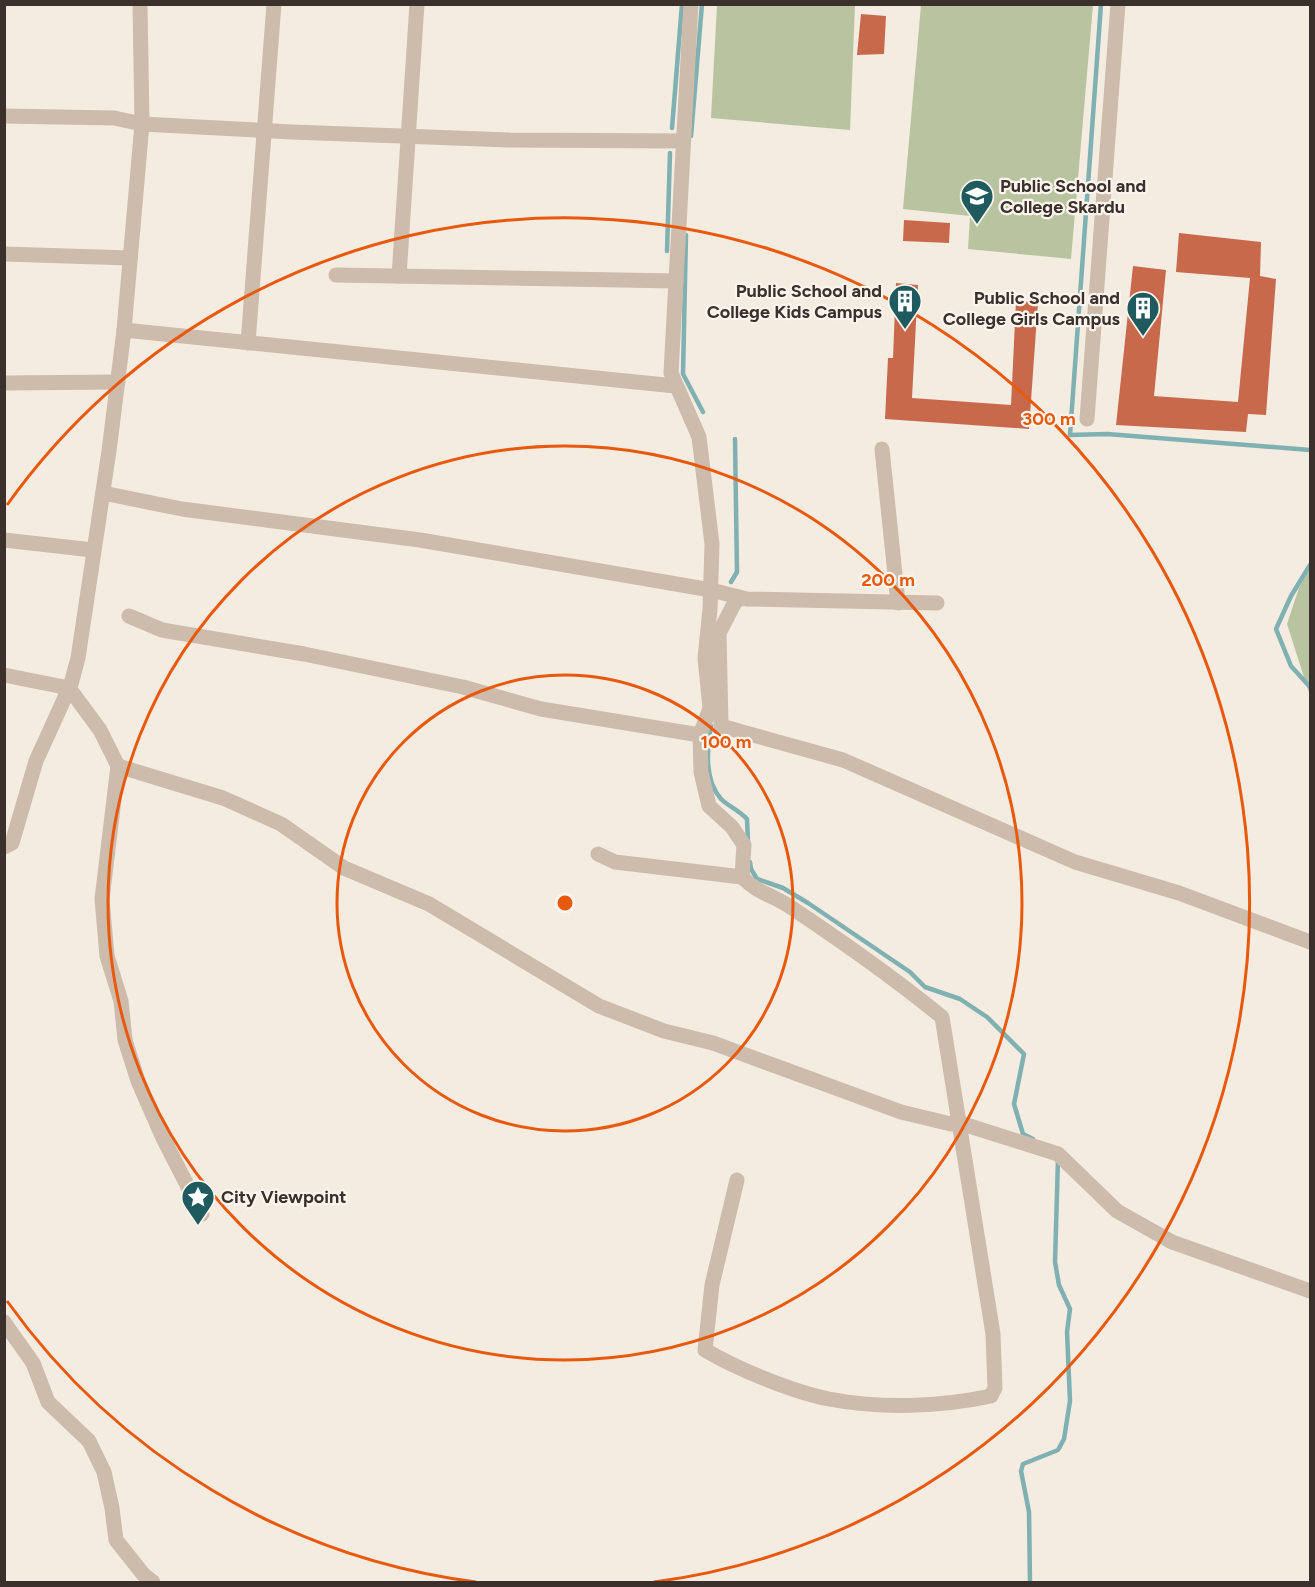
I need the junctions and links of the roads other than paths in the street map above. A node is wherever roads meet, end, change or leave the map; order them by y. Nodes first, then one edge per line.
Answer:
1 (140, 4) edge
2 (274, 4) edge
3 (417, 4) edge
4 (691, 4) edge
5 (1118, 4) edge
6 (4, 116) edge
7 (142, 124) junction
8 (266, 131) junction
9 (409, 136) junction
10 (682, 141) junction
11 (4, 254) edge
12 (130, 258) junction
13 (336, 275) dead end
14 (399, 276) junction
15 (676, 281) junction
16 (124, 330) junction
17 (248, 343) junction
18 (118, 382) junction
19 (4, 383) edge
20 (675, 386) junction
21 (1088, 419) dead end
22 (882, 449) dead end
23 (104, 493) junction
24 (4, 540) edge
25 (93, 550) junction
26 (711, 590) junction
27 (741, 598) junction
28 (898, 603) junction
29 (937, 603) dead end
30 (129, 616) dead end
31 (4, 675) edge
32 (69, 688) junction
33 (700, 735) junction
34 (118, 766) junction
35 (4, 847) edge
36 (598, 854) dead end
37 (742, 877) junction
38 (1311, 942) edge
39 (960, 1123) junction
40 (736, 1180) dead end
41 (202, 1214) dead end
42 (1311, 1291) edge
43 (4, 1322) edge
44 (153, 1582) edge

1 - 7 street
2 - 8 street
3 - 9 street
4 - 10 street
5 - 21 street
6 - 7 street
7 - 8 street
7 - 12 street
8 - 9 street
8 - 17 street
9 - 10 street
9 - 14 street
10 - 15 street
11 - 12 street
12 - 16 street
13 - 14 street
14 - 15 street
15 - 20 street
16 - 17 street
16 - 18 street
17 - 20 street
18 - 19 street
18 - 23 street
20 - 26 street
22 - 28 street
23 - 25 street
23 - 26 street
24 - 25 street
25 - 32 street
26 - 27 street
26 - 33 street
27 - 28 street
27 - 38 street
28 - 29 street
30 - 33 street
31 - 32 street
32 - 34 street
32 - 35 street
33 - 37 street
34 - 39 street
34 - 41 street
36 - 37 street
37 - 39 street
39 - 40 street
39 - 42 street
43 - 44 street

